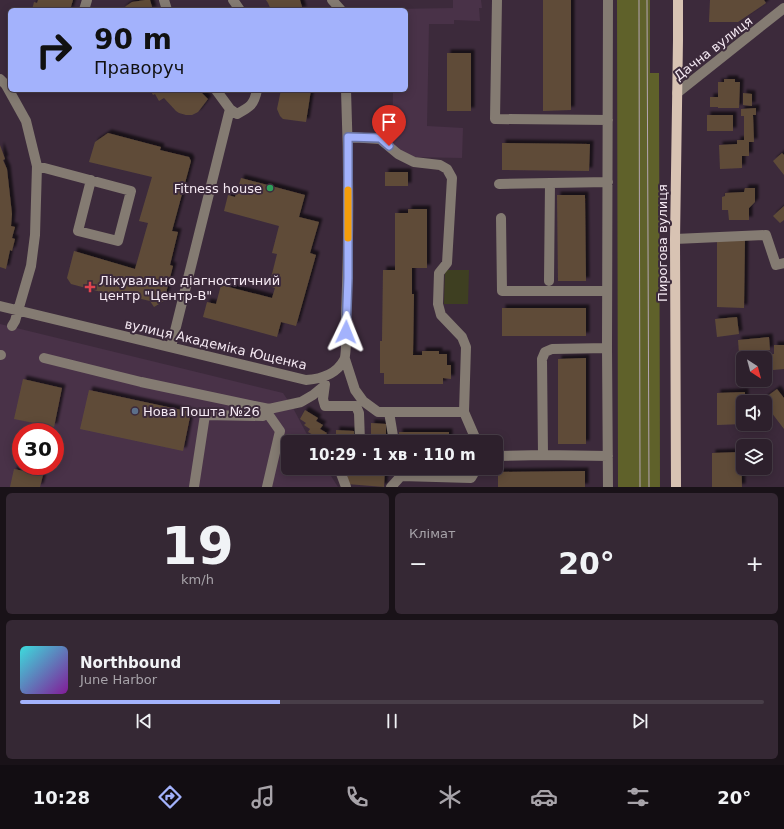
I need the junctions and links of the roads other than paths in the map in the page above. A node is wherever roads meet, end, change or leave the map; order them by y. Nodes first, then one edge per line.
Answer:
1 (332, 0) edge
2 (497, 0) edge
3 (608, 0) edge
4 (678, 0) edge
5 (340, 8) edge
6 (784, 8) edge
7 (0, 79) edge
8 (8, 89) edge
9 (10, 92) edge
10 (217, 92) edge
11 (257, 92) edge
12 (346, 92) edge
13 (677, 93) junction
14 (230, 109) junction
15 (608, 120) junction
16 (348, 137) junction
17 (37, 166) junction
18 (91, 180) junction
19 (608, 182) junction
20 (550, 183) junction
21 (500, 184) dead end
22 (501, 218) dead end
23 (675, 238) junction
24 (784, 264) edge
25 (549, 281) dead end
26 (607, 291) junction
27 (0, 306) edge
28 (18, 310) junction
29 (12, 326) dead end
30 (171, 347) junction
31 (607, 348) junction
32 (44, 358) dead end
33 (345, 359) junction
34 (326, 381) junction
35 (268, 410) junction
36 (389, 412) junction
37 (464, 412) junction
38 (360, 435) edge
39 (393, 435) edge
40 (474, 435) edge
41 (543, 455) junction
42 (503, 456) edge
43 (608, 456) junction
44 (342, 475) edge
45 (398, 475) edge
46 (435, 475) edge
47 (472, 475) edge
48 (194, 487) edge
49 (267, 487) edge
50 (346, 487) edge
51 (391, 487) edge
52 (608, 487) edge
53 (676, 487) edge

1 - 5 street
2 - 15 street
3 - 15 street
4 - 13 main road, Пирогова вулиця
6 - 13 street, Дачна вулиця
7 - 8 street
9 - 17 street
10 - 14 street
11 - 14 street
12 - 16 street
13 - 23 main road, Пирогова вулиця
14 - 30 street
15 - 19 street
16 - 33 street
16 - 37 street
17 - 18 street
17 - 28 street
18 - 18 street
19 - 20 street
19 - 26 street
20 - 21 street
20 - 25 street
22 - 26 street
23 - 24 street
23 - 53 main road, Пирогова вулиця
26 - 31 street
27 - 28 street, вулиця Академіка Ющенка
28 - 29 street
28 - 30 street, вулиця Академіка Ющенка
30 - 34 street, вулиця Академіка Ющенка
31 - 41 street
31 - 43 street
32 - 35 street
33 - 34 street, вулиця Академіка Ющенка
33 - 36 street
34 - 35 street
34 - 38 street
35 - 48 street
35 - 49 street
36 - 37 street
36 - 39 street
37 - 40 street
41 - 42 street
41 - 43 street
43 - 52 street
44 - 50 street
45 - 51 street
46 - 47 street

